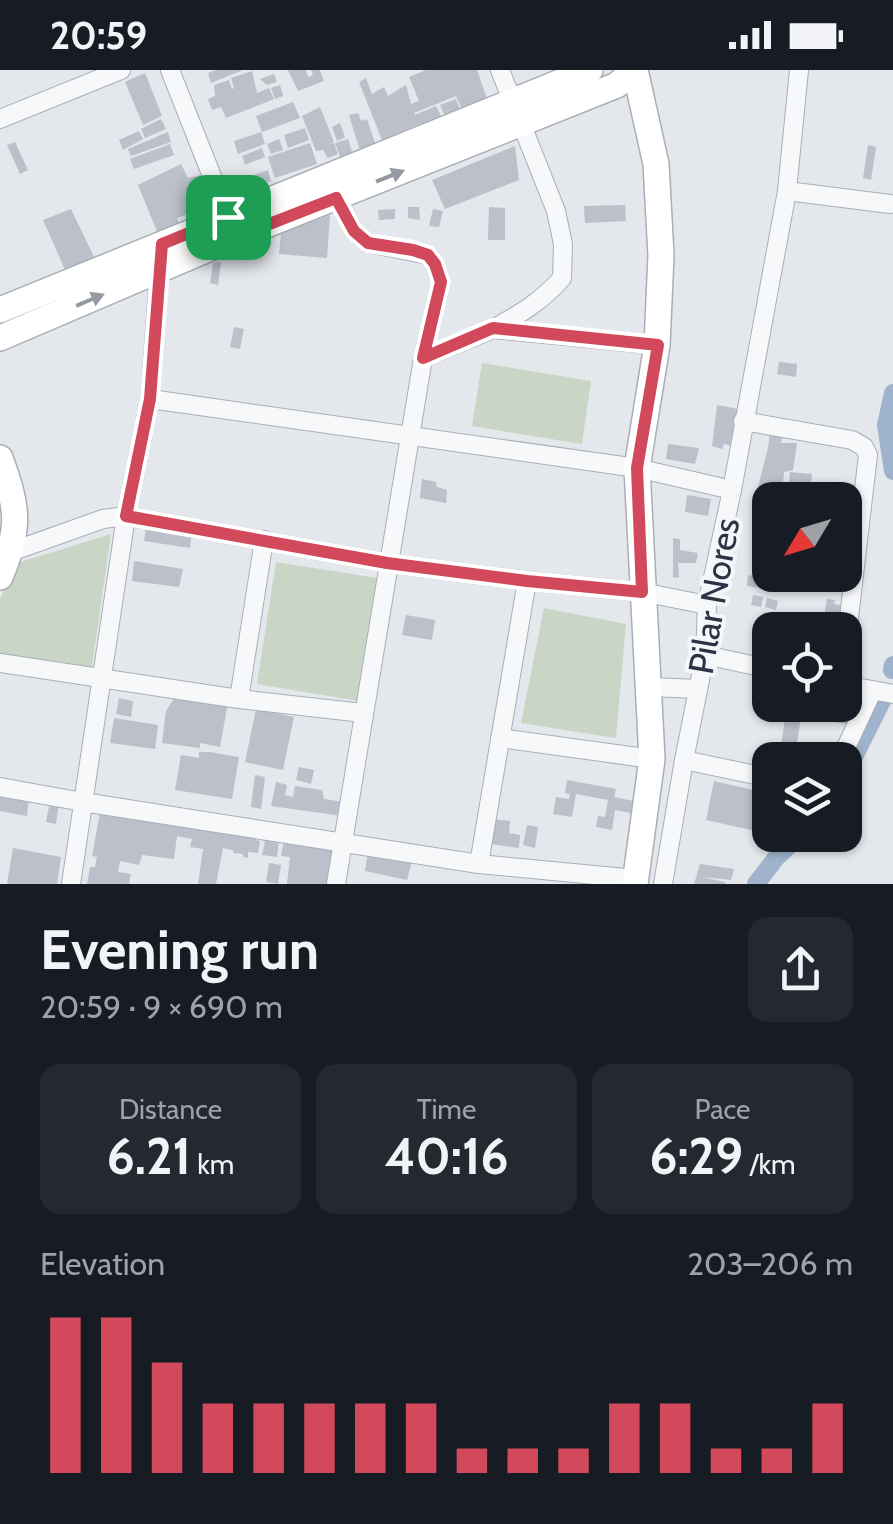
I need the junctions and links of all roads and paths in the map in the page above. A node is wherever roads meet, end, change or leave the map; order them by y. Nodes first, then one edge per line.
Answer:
1 (121, 70) edge
2 (170, 70) edge
3 (500, 70) edge
4 (590, 70) edge
5 (635, 70) edge
6 (799, 70) edge
7 (516, 113) junction
8 (0, 119) edge
9 (332, 188) junction
10 (787, 191) junction
11 (890, 204) dead end
12 (232, 227) junction
13 (162, 244) junction
14 (160, 271) junction
15 (0, 310) edge
16 (493, 328) junction
17 (0, 338) edge
18 (658, 345) junction
19 (423, 358) junction
20 (150, 399) junction
21 (743, 421) junction
22 (410, 435) junction
23 (0, 458) edge
24 (637, 468) junction
25 (732, 490) junction
26 (126, 516) junction
27 (264, 540) junction
28 (5, 554) edge
29 (387, 563) junction
30 (0, 577) edge
31 (527, 581) junction
32 (642, 592) junction
33 (708, 605) junction
34 (850, 612) edge
35 (705, 655) junction
36 (0, 663) edge
37 (752, 665) edge
38 (102, 680) junction
39 (650, 687) junction
40 (698, 689) junction
41 (862, 689) edge
42 (872, 692) junction
43 (893, 694) edge
44 (239, 699) junction
45 (363, 713) junction
46 (500, 738) junction
47 (848, 742) edge
48 (652, 759) junction
49 (684, 760) junction
50 (752, 774) edge
51 (0, 787) edge
52 (83, 802) junction
53 (344, 841) junction
54 (479, 864) junction
55 (636, 882) edge
56 (71, 884) edge
57 (336, 884) edge
58 (663, 884) edge

1 - 8 street
2 - 12 street
3 - 7 street
4 - 7 street
5 - 7 street
5 - 18 street
6 - 10 street, Pilar Nores
7 - 9 street
7 - 16 street
9 - 12 street
9 - 19 street
10 - 11 street
10 - 21 street, Pilar Nores
12 - 13 street
12 - 14 street
13 - 14 street
13 - 15 street
17 -> 14 street
14 - 20 street
16 - 18 street
16 - 19 street
18 - 24 street
19 - 22 street
20 - 22 street
20 - 26 street
21 - 25 street, Pilar Nores
21 - 34 street
22 - 24 street
22 - 29 street
23 - 28 street
24 - 25 street
24 - 32 street
25 - 33 street, Pilar Nores
26 - 27 street
26 - 28 street
26 - 38 street
27 - 29 street
27 - 44 street
28 - 30 street
29 - 31 street
29 - 45 street
31 - 32 street
31 - 46 street
32 - 33 street
32 - 39 street
33 - 35 street, Pilar Nores
35 - 37 street
35 - 40 street, Pilar Nores
36 - 38 street
38 - 44 street
38 - 52 street
39 - 40 street
39 - 48 street
40 - 49 street, Pilar Nores
41 - 42 street
42 - 43 street
42 - 47 street
44 - 45 street
45 - 53 street
46 - 48 street
46 - 54 street
48 - 55 street
49 - 50 street
49 - 58 street, Pilar Nores
51 - 52 street
52 - 53 street
52 - 56 street
53 - 54 street
53 - 57 street
54 - 55 street

